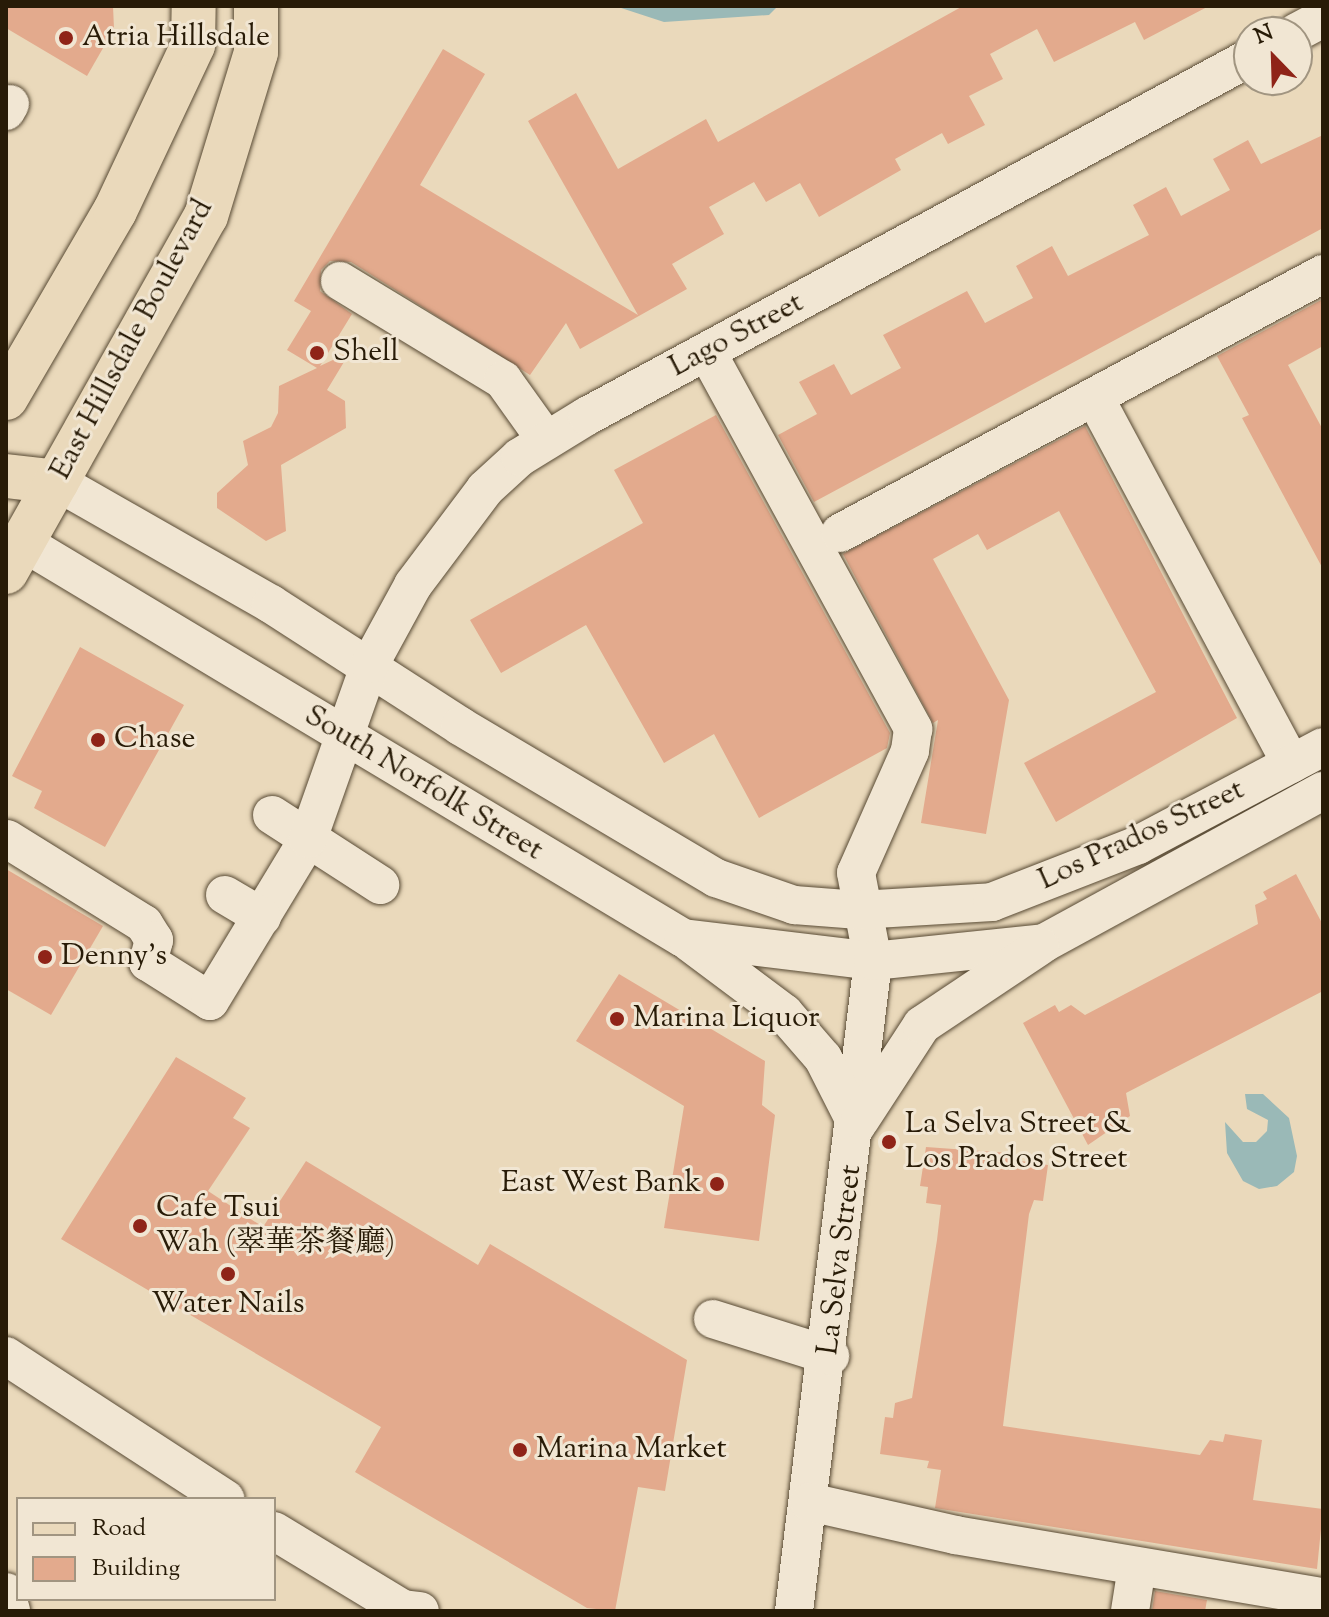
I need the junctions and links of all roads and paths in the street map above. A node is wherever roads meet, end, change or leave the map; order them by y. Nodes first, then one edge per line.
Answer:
1 (194, 6) edge
2 (256, 6) edge
3 (1233, 67) edge
4 (1323, 274) edge
5 (340, 281) dead end
6 (707, 352) junction
7 (6, 398) edge
8 (1095, 398) junction
9 (546, 440) junction
10 (6, 476) edge
11 (57, 482) junction
12 (840, 533) dead end
13 (12, 545) edge
14 (370, 664) junction
15 (344, 737) junction
16 (1307, 755) edge
17 (1323, 791) edge
18 (272, 815) dead end
19 (7, 839) edge
20 (308, 839) junction
21 (380, 885) dead end
22 (225, 895) dead end
23 (859, 910) junction
24 (262, 917) junction
25 (683, 938) junction
26 (1044, 943) junction
27 (873, 961) junction
28 (857, 1125) junction
29 (713, 1319) dead end
30 (6, 1356) edge
31 (830, 1356) junction
32 (222, 1497) edge
33 (809, 1502) junction
34 (276, 1532) edge
35 (1137, 1567) junction
36 (6, 1592) edge
37 (1220, 1596) edge
38 (1323, 1598) edge
39 (11, 1611) edge
40 (420, 1611) edge
41 (794, 1611) edge
42 (1130, 1611) edge

1 - 7 main road
2 - 11 main road, East Hillsdale Boulevard
3 - 6 street, Lago Street
4 - 8 street
5 - 9 street
6 - 9 street, Lago Street
6 - 23 street, La Selva Street
8 - 12 street
8 - 16 street
9 - 14 street, Lago Street
10 - 11 main road
11 - 13 main road, East Hillsdale Boulevard
11 - 14 street
13 - 15 street, South Norfolk Street
14 - 15 street, Lago Street
14 - 23 street
15 - 20 street, Lago Street
15 - 25 street, South Norfolk Street
16 - 23 street, Los Prados Street
17 - 26 street, Los Prados Street
18 - 20 street
19 - 24 street, Lago Street
20 - 21 street
20 - 24 street, Lago Street
22 - 24 street
23 - 27 street, La Selva Street
25 - 27 street, South Norfolk Street
25 - 28 street
26 - 27 street, Los Prados Street
26 - 28 street
27 - 28 street, La Selva Street
28 - 31 street, La Selva Street
29 - 31 street
30 - 32 street
31 - 33 street, La Selva Street
33 - 35 street
33 - 41 street, La Selva Street
34 - 40 street
35 - 37 street
35 - 42 street
36 - 39 street
37 - 38 street

